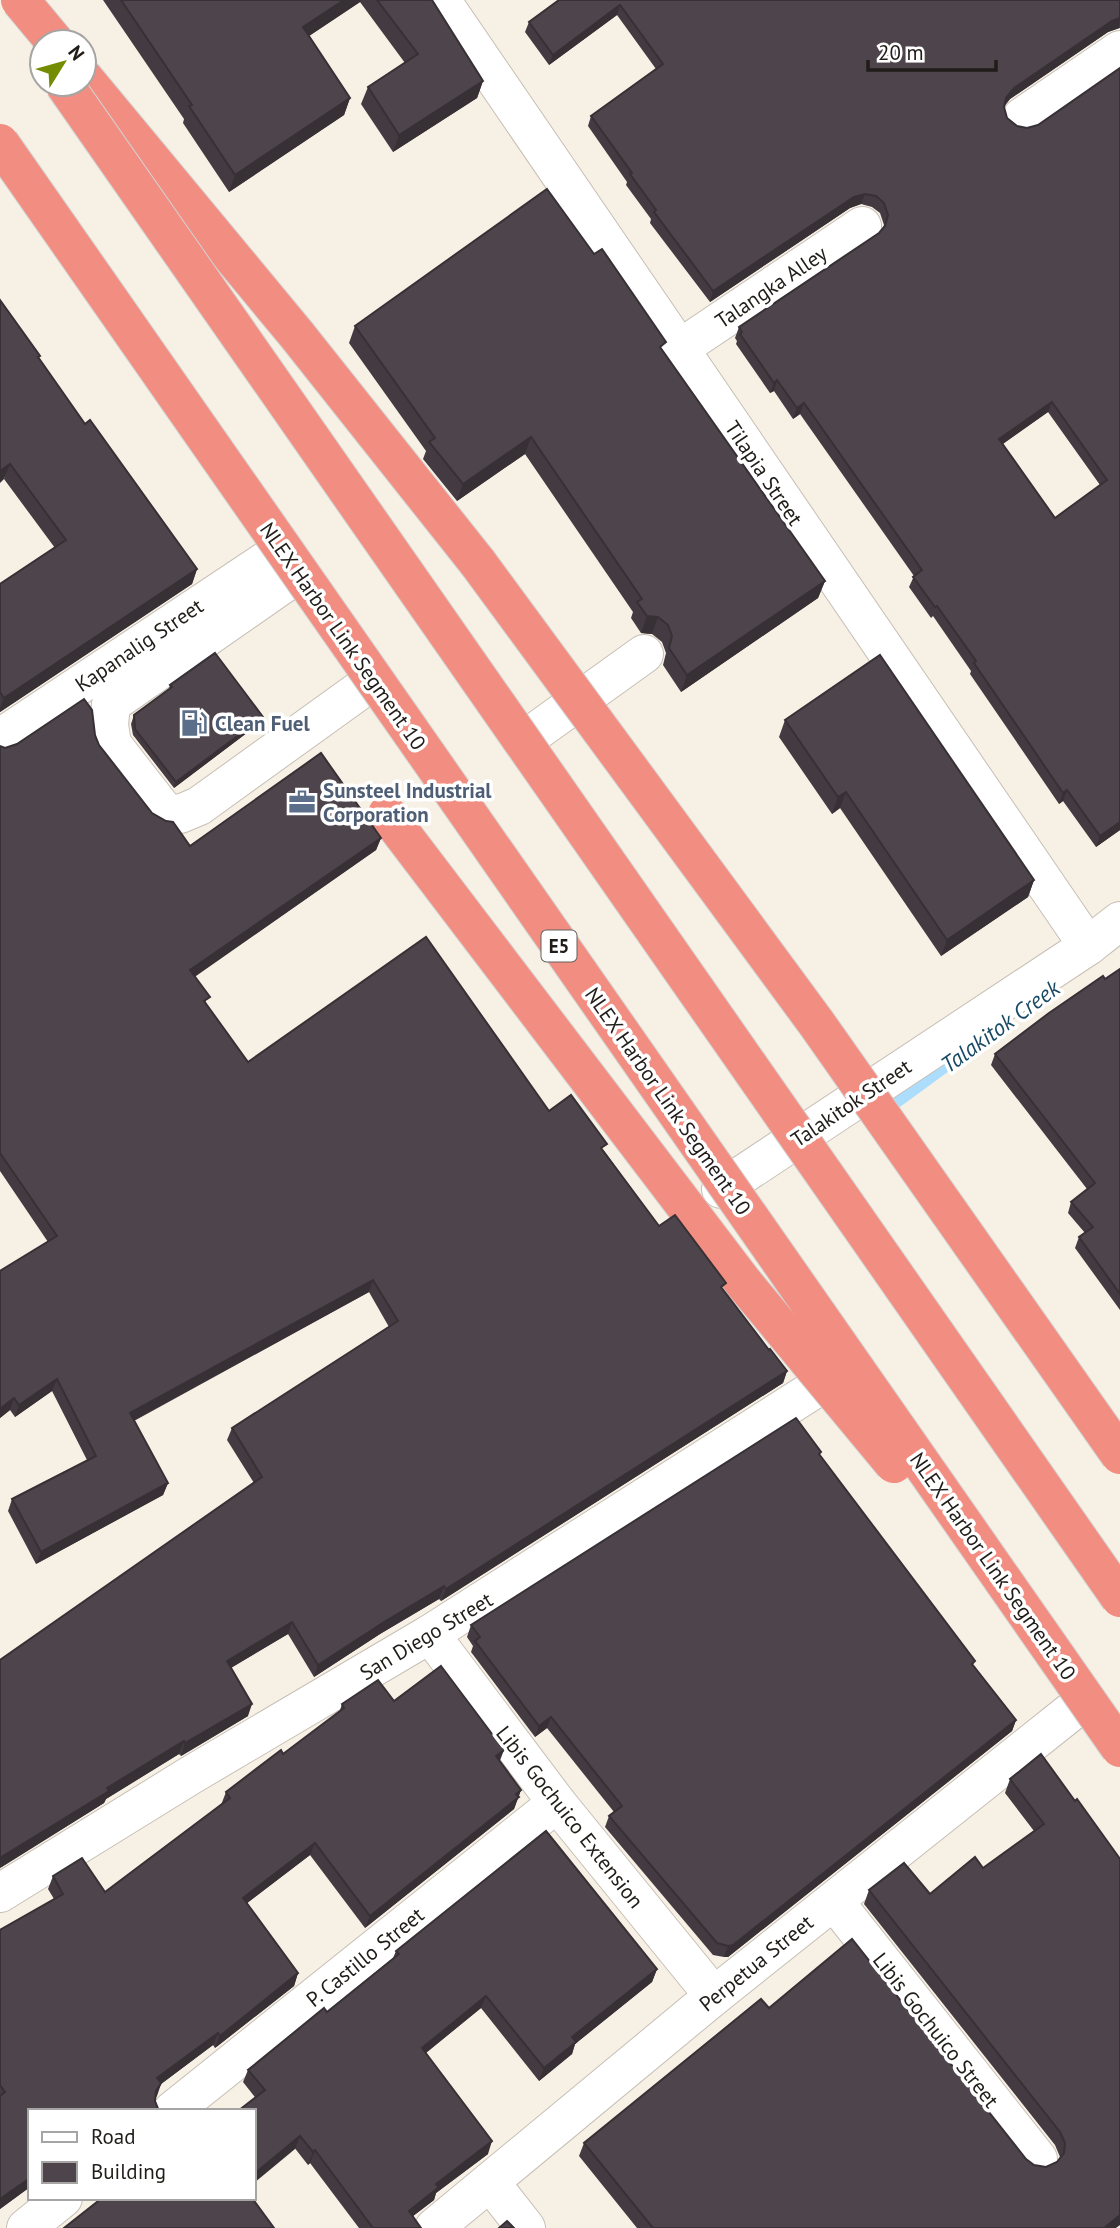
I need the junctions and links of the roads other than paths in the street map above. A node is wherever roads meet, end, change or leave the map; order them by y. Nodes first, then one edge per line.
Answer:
1 (5, 0) edge
2 (20, 0) edge
3 (441, 0) edge
4 (43, 28) edge
5 (28, 32) edge
6 (1120, 50) edge
7 (98, 95) edge
8 (74, 98) edge
9 (1022, 117) dead end
10 (0, 143) edge
11 (862, 226) dead end
12 (679, 349) junction
13 (287, 564) dead end
14 (181, 637) junction
15 (644, 654) dead end
16 (371, 682) dead end
17 (534, 733) dead end
18 (0, 738) edge
19 (387, 814) dead end
20 (1120, 921) edge
21 (1088, 946) junction
22 (721, 1189) dead end
23 (846, 1369) dead end
24 (1120, 1455) edge
25 (1120, 1598) edge
26 (430, 1634) junction
27 (1064, 1667) junction
28 (1083, 1703) dead end
29 (1120, 1748) edge
30 (557, 1803) junction
31 (0, 1893) edge
32 (834, 1901) junction
33 (714, 1996) junction
34 (175, 2109) edge
35 (1038, 2159) dead end
36 (490, 2182) junction
37 (61, 2200) edge
38 (26, 2228) edge
39 (434, 2228) edge
40 (526, 2228) edge

1 - 5 highway
2 - 4 highway, bridge
3 - 12 street, Tilapia Street
6 - 9 street
7 - 24 highway, bridge
8 - 25 highway, bridge
10 - 27 highway, NLEX Harbor Link Segment 10 / E5, bridge
11 - 12 street, Talangka Alley
12 - 21 street, Tilapia Street
13 - 14 street, Kapanalig Street
14 - 16 street
14 - 18 street, Kapanalig Street
15 - 17 street
19 - 27 highway, bridge
20 - 21 street, Talakitok Street
21 - 22 street, Talakitok Street
23 - 26 street, San Diego Street
26 - 30 street, Libis Gochuico Extension
26 - 31 street, San Diego Street
27 - 29 highway, NLEX Harbor Link Segment 10 / E5, bridge
28 - 32 street, Perpetua Street
30 - 33 street, Libis Gochuico Extension
30 - 34 street, P. Castillo Street
32 - 33 street, Perpetua Street
32 - 35 street, Libis Gochuico Street
33 - 36 street, Perpetua Street
36 - 39 street, Perpetua Street
36 - 40 street
37 - 38 street

